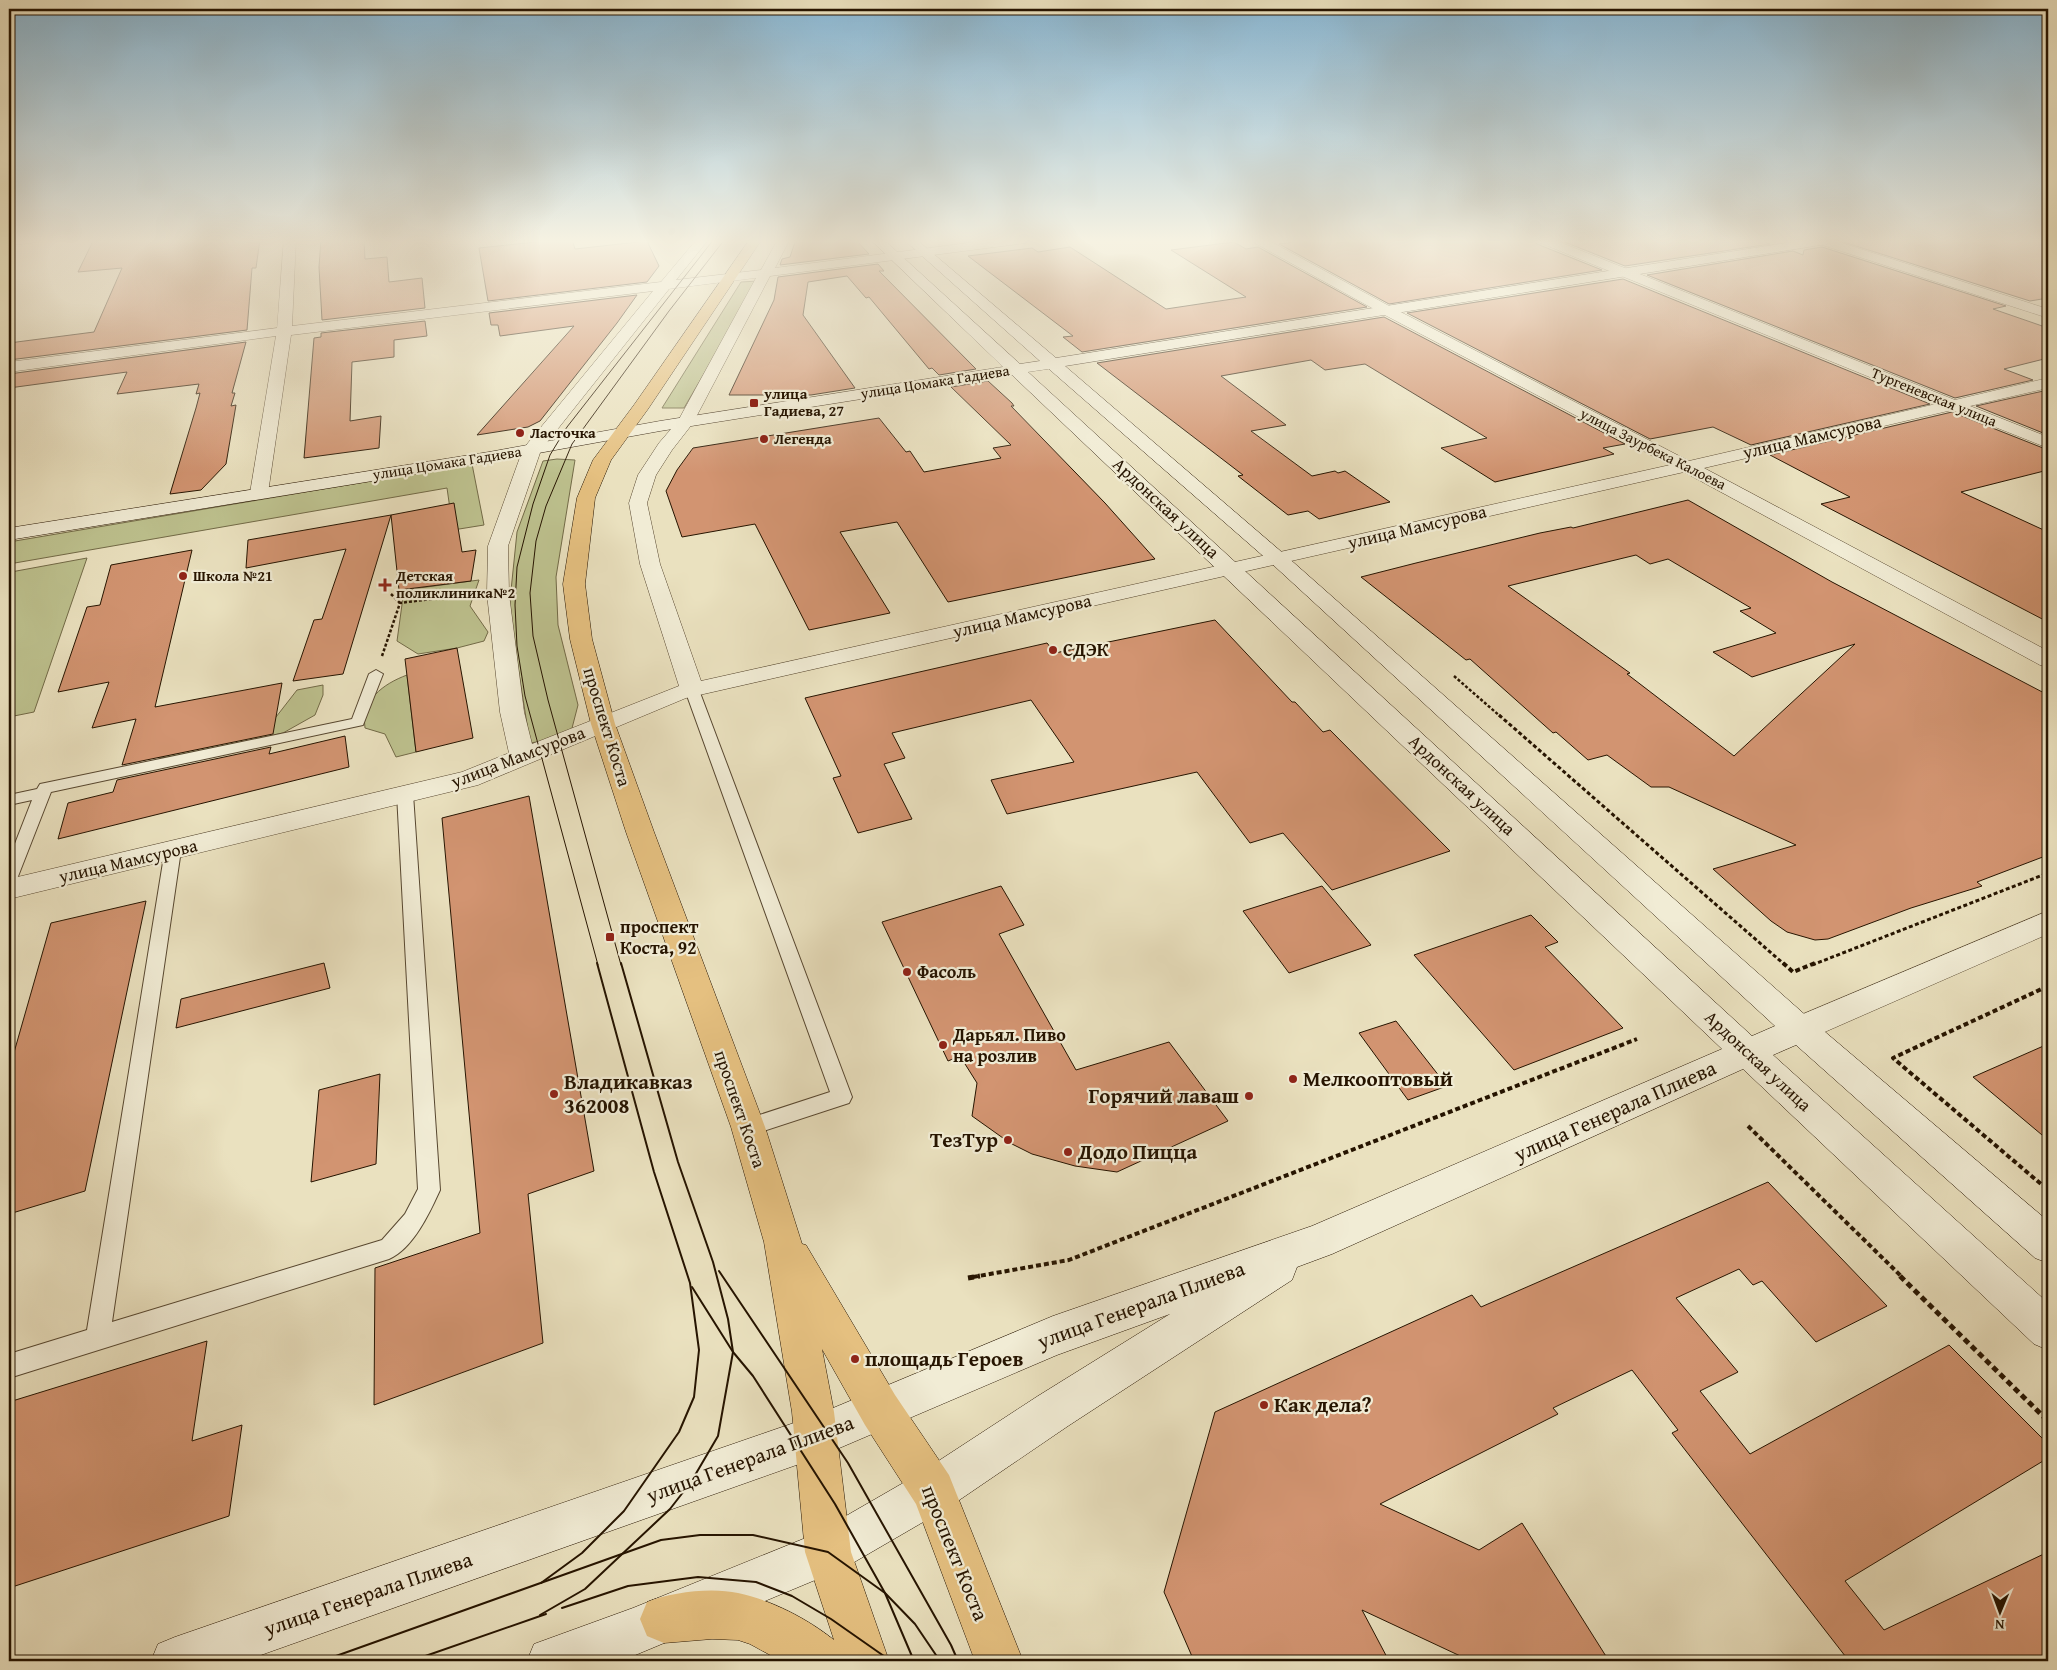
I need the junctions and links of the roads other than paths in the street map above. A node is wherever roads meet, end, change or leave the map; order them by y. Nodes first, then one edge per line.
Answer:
1 (285, 317) edge
2 (401, 317) edge
3 (640, 317) edge
4 (703, 317) edge
5 (742, 317) edge
6 (958, 317) edge
7 (998, 317) edge
8 (1342, 317) edge
9 (1399, 317) edge
10 (1735, 317) edge
11 (284, 331) junction
12 (1051, 363) junction
13 (9, 368) edge
14 (1015, 369) junction
15 (2048, 383) edge
16 (1952, 404) junction
17 (685, 423) junction
18 (620, 432) junction
19 (2048, 443) edge
20 (532, 449) junction
21 (1686, 467) junction
22 (258, 494) junction
23 (9, 534) edge
24 (1277, 558) junction
25 (1231, 569) junction
26 (2048, 660) edge
27 (376, 674) road end
28 (692, 690) junction
29 (603, 724) junction
30 (523, 757) junction
31 (43, 793) junction
32 (405, 794) junction
33 (9, 800) edge
34 (173, 850) junction
35 (9, 880) edge
36 (9, 889) edge
37 (2048, 922) edge
38 (1800, 1029) junction
39 (1748, 1053) junction
40 (748, 1127) junction
41 (1319, 1241) junction
42 (783, 1242) junction
43 (2048, 1245) edge
44 (2048, 1330) edge
45 (98, 1338) junction
46 (9, 1366) edge
47 (880, 1410) junction
48 (816, 1437) junction
49 (933, 1491) junction
50 (828, 1552) junction
51 (664, 1619) junction
52 (175, 1661) edge
53 (551, 1661) edge
54 (821, 1661) edge
55 (864, 1661) edge
56 (999, 1661) edge

1 - 11 street
2 - 11 street
3 - 20 street
4 - 18 main road, проспект Коста
5 - 17 street
6 - 14 street, Ардонская улица
7 - 12 street, Ардонская улица
8 - 12 street, улица Цомака Гадиева
9 - 21 street, улица Заурбека Калоева
10 - 16 street, Тургеневская улица
11 - 13 street
11 - 22 street
12 - 14 street, улица Цомака Гадиева
12 - 24 street, Ардонская улица
14 - 17 street, улица Цомака Гадиева
14 - 25 street, Ардонская улица
15 - 16 street, улица Мамсурова
16 - 19 street, Тургеневская улица
16 - 21 street, улица Мамсурова
17 - 18 street, улица Цомака Гадиева
17 - 28 street
18 - 20 street, улица Цомака Гадиева
18 - 29 main road, проспект Коста
20 - 22 street, улица Цомака Гадиева
20 - 30 street
21 - 24 street, улица Мамсурова
21 - 26 street, улица Заурбека Калоева
22 - 23 street, улица Цомака Гадиева
24 - 25 street, улица Мамсурова
24 - 38 street, Ардонская улица
25 - 28 street, улица Мамсурова
25 - 39 street, Ардонская улица
27 - 31 lane
28 - 29 street, улица Мамсурова
28 - 40 lane
29 - 30 street, улица Мамсурова
29 - 40 main road, проспект Коста
30 - 32 street, улица Мамсурова
31 - 33 lane
31 - 35 lane
32 - 34 street, улица Мамсурова
32 - 45 lane
34 - 36 street, улица Мамсурова
34 - 45 lane
37 - 38 street, улица Генерала Плиева
38 - 39 street, улица Генерала Плиева
38 - 43 street, Ардонская улица
39 - 41 street, улица Генерала Плиева
39 - 44 street, Ардонская улица
40 - 42 main road, проспект Коста
41 - 47 street, улица Генерала Плиева
41 - 49 street, улица Генерала Плиева
42 - 47 main road, проспект Коста
42 - 48 main road, проспект Коста
45 - 46 lane
47 - 48 street, улица Генерала Плиева
47 - 49 main road, проспект Коста
48 - 50 main road, проспект Коста
48 - 52 street, улица Генерала Плиева
49 - 50 street
49 - 56 main road, проспект Коста
50 - 51 street
50 - 55 main road, проспект Коста
51 - 53 street
51 - 54 main road

